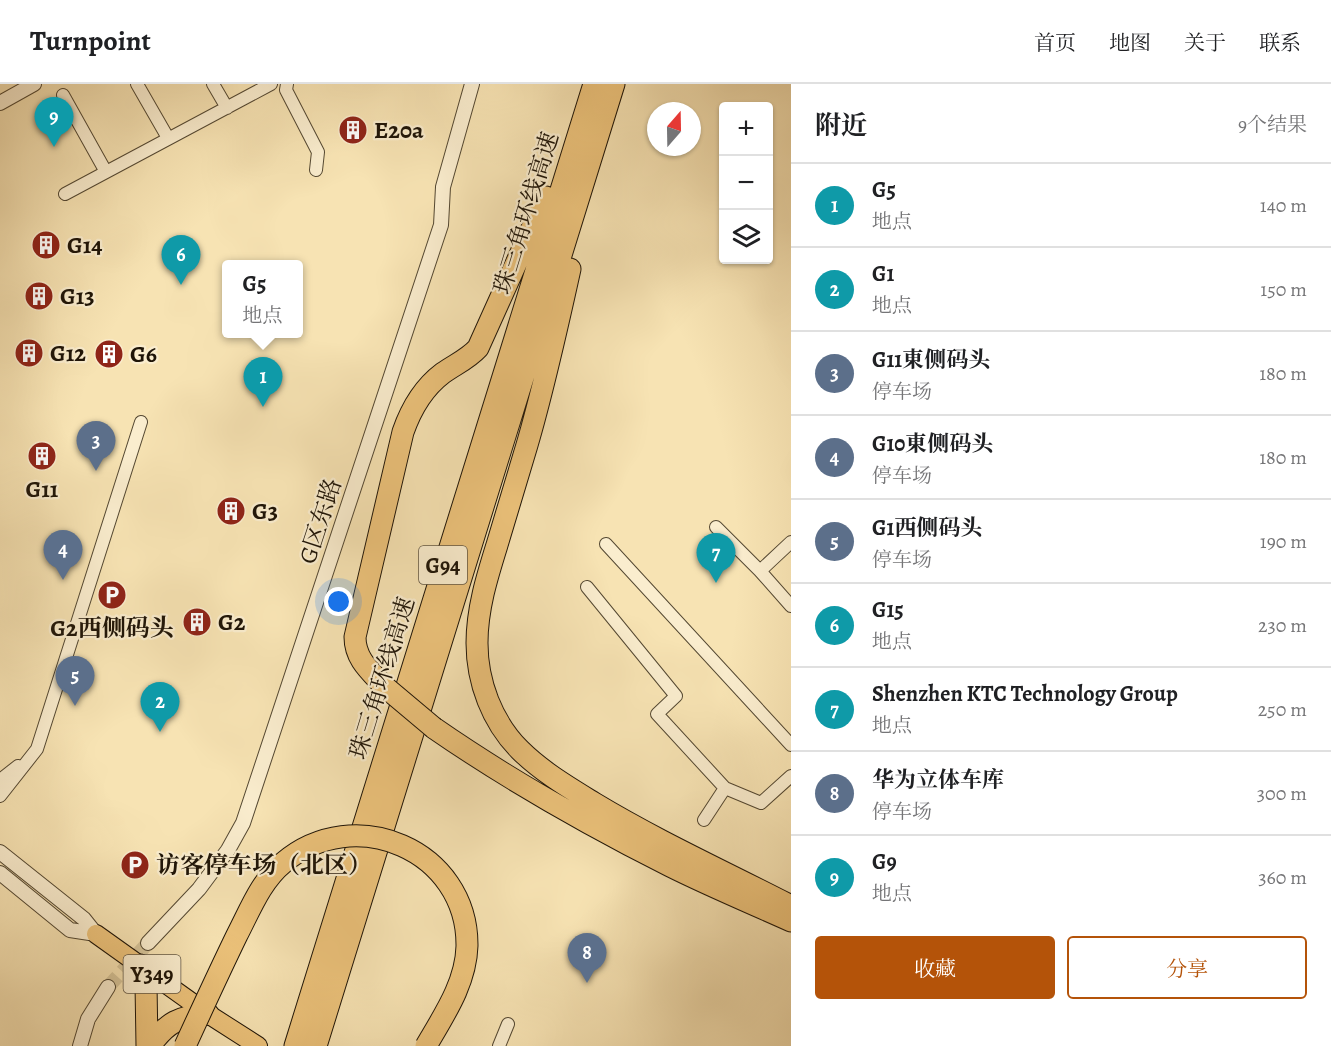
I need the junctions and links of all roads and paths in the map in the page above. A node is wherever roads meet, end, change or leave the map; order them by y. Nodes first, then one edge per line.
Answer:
1 (34, 84) edge
2 (137, 84) edge
3 (213, 84) edge
4 (271, 84) edge
5 (287, 84) edge
6 (472, 84) edge
7 (614, 84) edge
8 (63, 95) dead end
9 (596, 99) edge
10 (0, 103) edge
11 (227, 108) junction
12 (168, 138) junction
13 (316, 170) dead end
14 (106, 172) junction
15 (64, 194) dead end
16 (141, 422) dead end
17 (716, 527) dead end
18 (791, 542) edge
19 (606, 544) dead end
20 (760, 571) junction
21 (587, 587) dead end
22 (791, 606) edge
23 (791, 745) edge
24 (37, 749) junction
25 (791, 776) edge
26 (0, 780) edge
27 (725, 788) junction
28 (0, 796) edge
29 (704, 820) dead end
30 (651, 846) junction
31 (0, 852) edge
32 (0, 873) edge
33 (791, 906) edge
34 (791, 921) edge
35 (96, 934) junction
36 (148, 943) tunnel mouth
37 (140, 966) junction
38 (108, 987) tunnel mouth
39 (208, 1014) junction
40 (508, 1024) dead end
41 (80, 1046) edge
42 (148, 1046) edge
43 (185, 1046) edge
44 (258, 1046) edge
45 (295, 1046) edge
46 (316, 1046) edge
47 (426, 1046) edge
48 (498, 1046) edge

1 - 10 street
2 - 12 street
3 - 11 street
4 - 11 street
5 - 13 street
6 - 36 street, G区东路
7 - 9 highway, 珠三角环线高速 / G94
8 - 14 street
9 - 30 highway
9 - 30 highway, bridge
9 - 45 highway, 珠三角环线高速 / G94
9 - 46 highway, 珠三角环线高速 / G94
11 - 12 street
12 - 14 street
14 - 15 street
16 - 24 street
17 - 20 street
18 - 20 street
19 - 23 street
20 - 22 street
21 - 27 street
24 - 26 street
24 - 28 street
25 - 27 street
27 - 29 street
30 - 33 highway
30 - 34 highway
31 - 35 street
32 - 35 street
35 - 37 main road, Y349
37 - 39 main road, Y349
37 - 42 highway
38 - 41 street
39 - 42 highway
39 - 44 main road
40 - 48 street
43 - 47 highway, bridge

